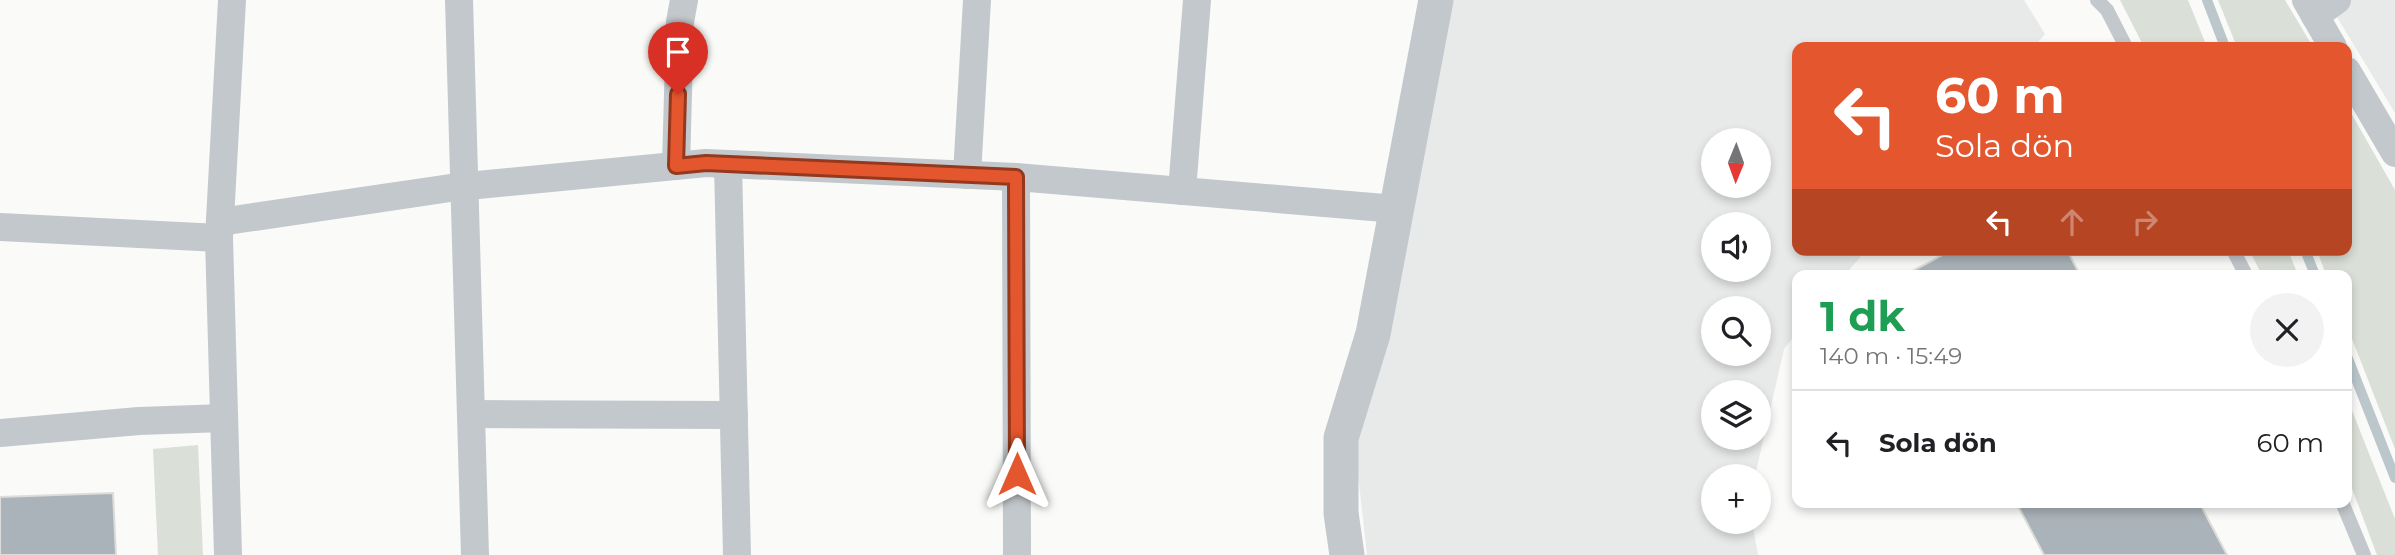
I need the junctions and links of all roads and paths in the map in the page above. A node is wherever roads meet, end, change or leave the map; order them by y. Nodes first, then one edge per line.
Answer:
1 (232, 0) edge
2 (459, 0) edge
3 (684, 0) edge
4 (977, 0) edge
5 (1197, 0) edge
6 (1436, 0) edge
7 (2097, 0) edge
8 (2319, 5) edge
9 (2123, 42) edge
10 (2331, 42) edge
11 (2352, 80) edge
12 (2395, 153) edge
13 (728, 164) junction
14 (676, 166) junction
15 (967, 175) junction
16 (1016, 177) junction
17 (466, 186) junction
18 (1182, 191) junction
19 (1396, 209) junction
20 (0, 227) edge
21 (219, 230) junction
22 (471, 414) junction
23 (734, 415) junction
24 (224, 418) junction
25 (0, 433) edge
26 (2345, 508) edge
27 (229, 555) edge
28 (475, 555) edge
29 (737, 555) edge
30 (1017, 555) edge
31 (1346, 555) edge
32 (2364, 555) edge

1 - 21 street
2 - 17 street
3 - 14 street
4 - 15 street
5 - 18 street
6 - 19 street
7 - 9 lane
8 - 10 street
11 - 12 street
13 - 14 street
13 - 15 street
13 - 23 street
14 - 17 street
15 - 16 street
16 - 18 street
16 - 30 street
17 - 21 street
17 - 22 street
18 - 19 street
19 - 31 street
20 - 21 street
21 - 24 street
22 - 23 street
22 - 28 street
23 - 29 street
24 - 25 street
24 - 27 street
26 - 32 lane

